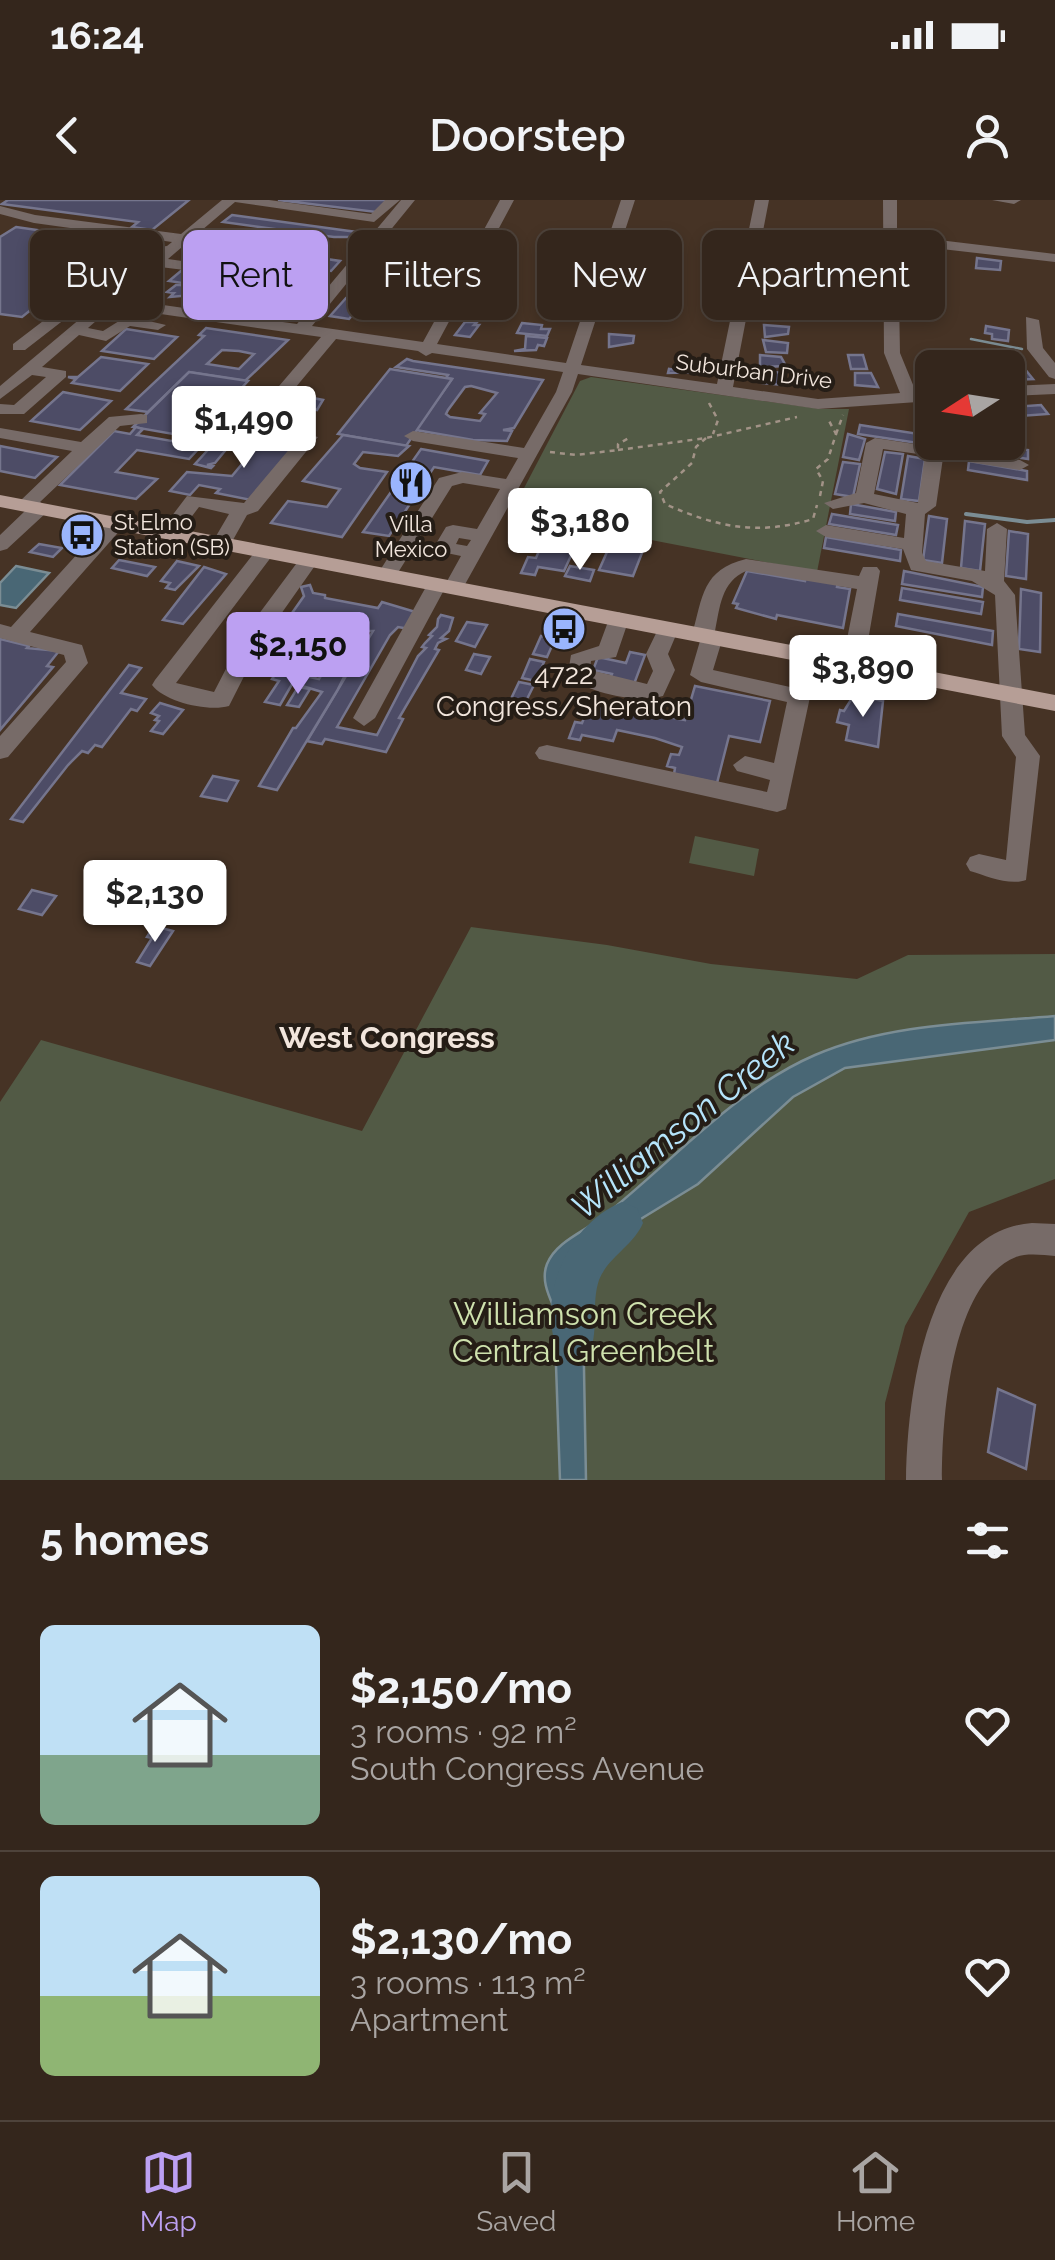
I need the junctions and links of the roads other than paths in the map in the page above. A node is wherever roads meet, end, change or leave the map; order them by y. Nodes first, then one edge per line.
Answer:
1 (240, 200) edge
2 (393, 200) edge
3 (408, 200) edge
4 (507, 200) edge
5 (628, 200) edge
6 (762, 200) edge
7 (890, 200) edge
8 (225, 205) edge
9 (0, 210) edge
10 (340, 225) dead end
11 (195, 230) edge
12 (383, 230) edge
13 (490, 230) edge
14 (892, 230) edge
15 (183, 239) edge
16 (183, 240) edge
17 (945, 245) edge
18 (163, 249) edge
19 (170, 250) junction
20 (163, 256) edge
21 (1055, 258) edge
22 (348, 272) edge
23 (53, 320) edge
24 (88, 320) edge
25 (184, 320) edge
26 (228, 320) edge
27 (441, 320) edge
28 (892, 320) edge
29 (1032, 320) dead end
30 (76, 330) junction
31 (299, 332) junction
32 (330, 336) junction
33 (0, 343) edge
34 (18, 346) junction
35 (426, 350) junction
36 (50, 352) junction
37 (78, 360) dead end
38 (570, 369) junction
39 (28, 370) junction
40 (60, 374) junction
41 (1055, 374) edge
42 (1055, 388) edge
43 (1025, 391) edge
44 (718, 393) junction
45 (0, 394) edge
46 (910, 397) junction
47 (915, 397) edge
48 (0, 410) edge
49 (141, 419) dead end
50 (0, 433) edge
51 (412, 436) dead end
52 (85, 448) junction
53 (915, 449) edge
54 (529, 454) junction
55 (934, 460) edge
56 (992, 460) edge
57 (1020, 464) dead end
58 (512, 485) junction
59 (864, 497) junction
60 (0, 501) edge
61 (833, 502) dead end
62 (33, 507) junction
63 (240, 510) junction
64 (916, 512) junction
65 (116, 523) junction
66 (418, 525) junction
67 (997, 529) dead end
68 (826, 531) dead end
69 (170, 533) junction
70 (222, 543) junction
71 (478, 544) junction
72 (912, 545) junction
73 (0, 546) edge
74 (264, 552) junction
75 (309, 560) junction
76 (80, 561) junction
77 (106, 567) dead end
78 (387, 575) junction
79 (994, 583) junction
80 (445, 586) junction
81 (619, 619) junction
82 (668, 628) junction
83 (8, 633) edge
84 (707, 636) junction
85 (808, 655) junction
86 (852, 664) junction
87 (1011, 694) junction
88 (800, 697) junction
89 (1055, 703) edge
90 (364, 718) dead end
91 (0, 751) edge
92 (548, 754) dead end
93 (746, 765) dead end
94 (783, 774) junction
95 (979, 864) dead end
96 (1055, 1240) edge
97 (924, 1480) edge

1 - 2 street
3 - 12 street
4 - 13 street
5 - 38 street
6 - 44 street
7 - 14 street
8 - 10 street
8 - 11 street
9 - 15 street
16 - 19 street
17 - 21 street
18 - 19 street
19 - 20 street
22 - 31 street
23 - 34 street
24 - 30 street
25 - 30 street
26 - 31 street, Suburban Drive
27 - 35 street
28 - 46 street
29 - 41 street
30 - 36 street
31 - 32 street, Suburban Drive
32 - 35 street, Suburban Drive
32 - 63 street
33 - 34 street
34 - 36 street
35 - 38 street, Suburban Drive
36 - 39 street
37 - 40 street
38 - 44 street, Suburban Drive
38 - 54 street
39 - 40 street
39 - 45 street
40 - 48 street
42 - 43 street
44 - 46 street, Suburban Drive
46 - 47 street, Suburban Drive
49 - 52 street
50 - 52 street
51 - 54 street
52 - 62 street
53 - 59 street
54 - 58 street
55 - 64 street
56 - 57 street
58 - 66 street
58 - 71 street
59 - 61 street
59 - 64 street
60 - 62 main road
62 - 65 main road
62 - 73 street
63 - 69 street
63 - 70 street
64 - 72 street
65 - 69 main road
65 - 76 street
66 - 71 street
66 - 78 street
67 - 79 street
68 - 72 street
69 - 70 main road
70 - 74 main road
71 - 80 street
72 - 79 street
74 - 75 main road
74 - 75 street
75 - 78 main road
76 - 77 street
76 - 83 street
78 - 80 main road
79 - 87 street
80 - 81 main road
80 - 90 street
81 - 82 main road
81 - 82 street
82 - 84 main road
83 - 91 street
84 - 85 main road
84 - 86 street
84 - 88 street
85 - 86 main road
85 - 88 street
86 - 87 main road
87 - 89 main road
87 - 95 street
88 - 94 street
92 - 94 street
93 - 94 street
96 - 97 street

